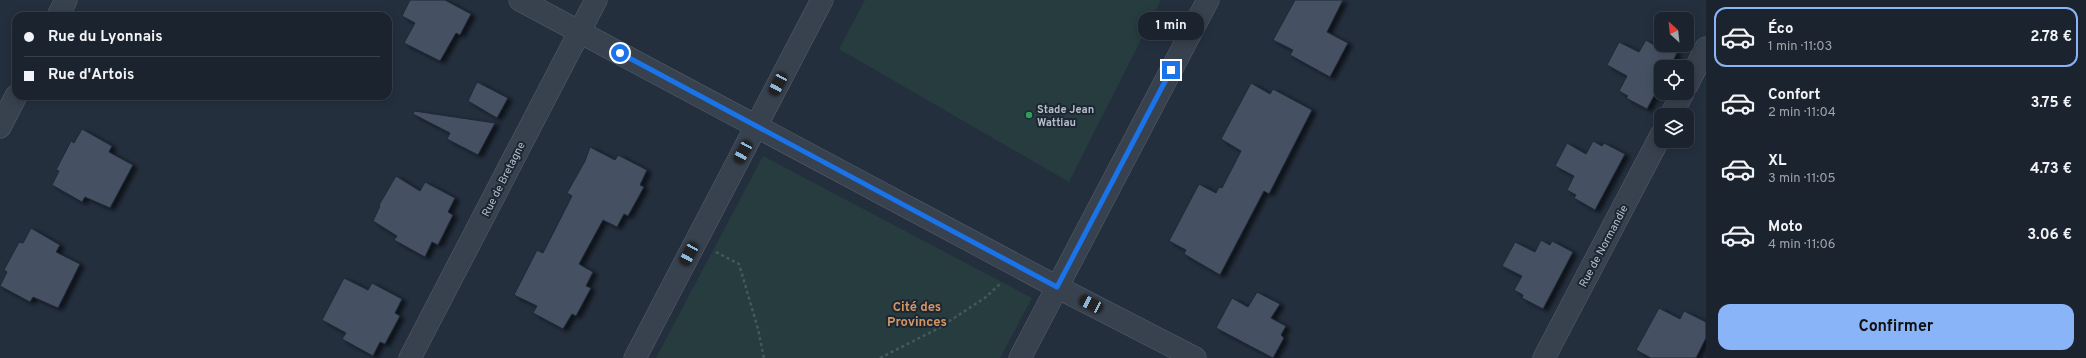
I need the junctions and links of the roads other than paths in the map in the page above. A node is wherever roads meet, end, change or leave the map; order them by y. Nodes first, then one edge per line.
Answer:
1 (66, 0) edge
2 (520, 0) edge
3 (596, 0) edge
4 (822, 0) edge
5 (1208, 0) edge
6 (60, 12) edge
7 (579, 32) junction
8 (1706, 48) edge
9 (1694, 71) edge
10 (14, 100) edge
11 (756, 126) junction
12 (0, 127) edge
13 (1654, 148) edge
14 (1057, 287) junction
15 (410, 358) edge
16 (635, 358) edge
17 (1020, 358) edge
18 (1194, 358) edge
19 (1544, 358) edge

1 - 6 street
2 - 7 street
3 - 7 street, Rue de Bretagne
4 - 11 street
5 - 14 street
7 - 11 street
7 - 15 street, Rue de Bretagne
8 - 9 street
10 - 12 street
11 - 14 street
11 - 16 street
13 - 19 street, Rue de Normandie
14 - 17 street
14 - 18 street

